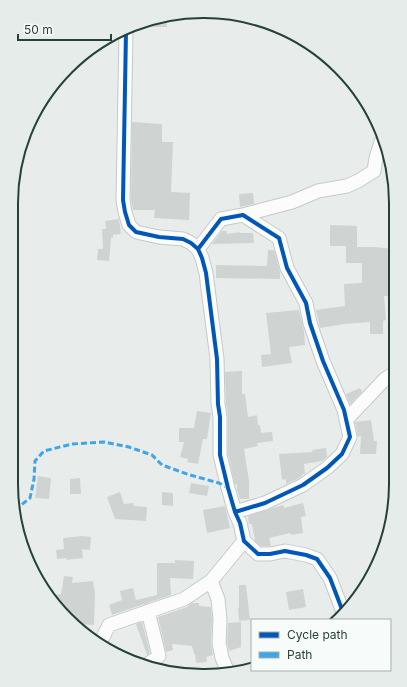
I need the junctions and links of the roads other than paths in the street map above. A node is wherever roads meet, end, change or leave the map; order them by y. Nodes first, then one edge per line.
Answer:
1 (126, 35) edge
2 (380, 146) edge
3 (243, 215) junction
4 (198, 249) junction
5 (389, 376) edge
6 (346, 420) junction
7 (235, 512) junction
8 (244, 541) junction
9 (211, 581) junction
10 (341, 608) edge
11 (148, 611) junction
12 (102, 639) edge
13 (151, 662) edge
14 (226, 667) edge

1 - 4 street
2 - 3 street
3 - 4 street
3 - 6 street
4 - 7 street
5 - 6 street
6 - 7 street
7 - 8 street
8 - 9 street
8 - 10 street
9 - 11 street
9 - 14 street
11 - 12 street
11 - 13 street

